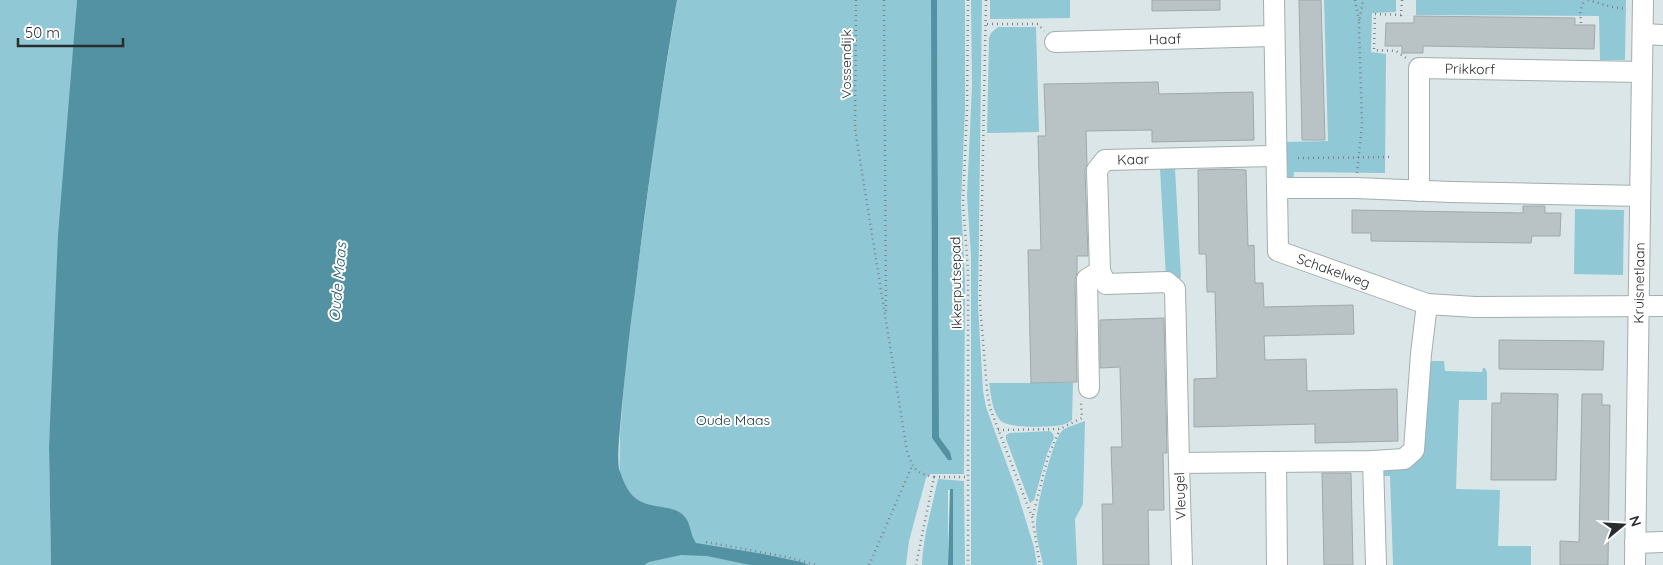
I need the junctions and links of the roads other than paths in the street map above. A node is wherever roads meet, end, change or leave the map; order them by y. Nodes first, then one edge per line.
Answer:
1 (1274, 0) edge
2 (1643, 6) edge
3 (1643, 34) junction
4 (1663, 35) edge
5 (1274, 36) junction
6 (1055, 42) road end
7 (1642, 72) junction
8 (1276, 156) junction
9 (1277, 188) junction
10 (1419, 191) junction
11 (1640, 196) junction
12 (1100, 271) junction
13 (1427, 304) junction
14 (1638, 306) junction
15 (1663, 306) edge
16 (1089, 388) road end
17 (1373, 461) junction
18 (1276, 462) junction
19 (1179, 463) junction
20 (1663, 542) edge
21 (1635, 543) junction
22 (1182, 565) edge
23 (1277, 565) edge
24 (1376, 565) edge
25 (1635, 565) edge

1 - 5 street, Schakelweg
2 - 3 street, Kruisnetlaan
3 - 4 street
3 - 7 street, Kruisnetlaan
5 - 6 street, Haaf
5 - 8 street, Schakelweg
7 - 10 street, Prikkorf
7 - 11 street, Kruisnetlaan
8 - 9 street, Schakelweg
8 - 12 street, Kaar
9 - 10 street
9 - 13 street, Schakelweg
10 - 11 street
11 - 14 street, Kruisnetlaan
12 - 16 street
12 - 19 street
13 - 14 street, Schakelweg
13 - 17 street, Vleugel
14 - 15 street, Schakelweg
14 - 21 street, Kruisnetlaan
17 - 18 street, Vleugel
17 - 24 street
18 - 19 street, Vleugel
18 - 23 street
19 - 22 street, Vleugel
20 - 21 street
21 - 25 street, Kruisnetlaan

